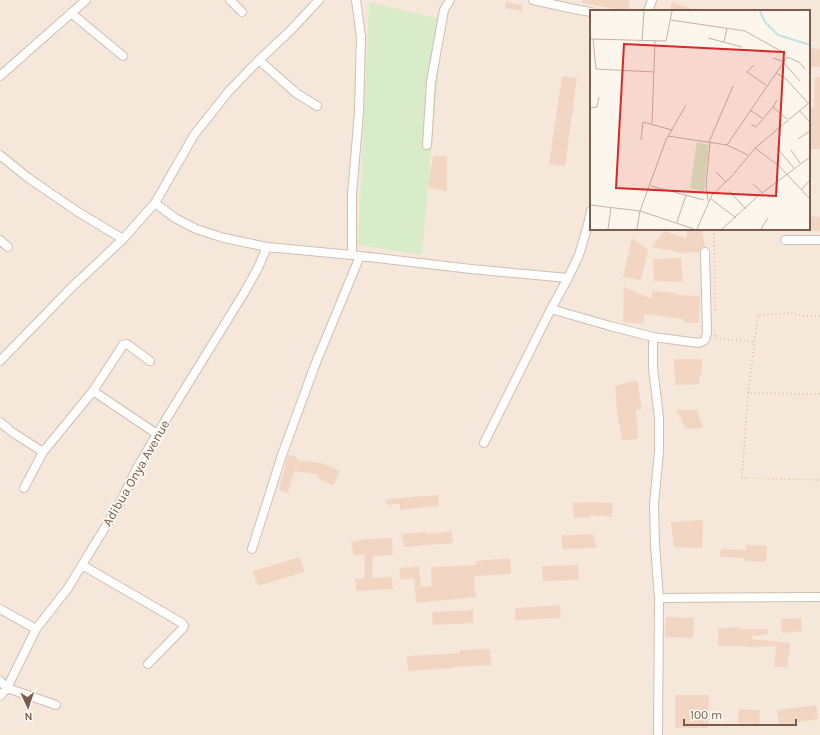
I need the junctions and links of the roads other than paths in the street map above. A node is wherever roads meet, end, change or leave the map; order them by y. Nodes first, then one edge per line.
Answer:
1 (86, 0) edge
2 (230, 0) edge
3 (319, 0) edge
4 (356, 0) edge
5 (450, 0) edge
6 (533, 0) edge
7 (652, 0) edge
8 (648, 10) edge
9 (242, 12) dead end
10 (590, 12) edge
11 (71, 13) junction
12 (123, 56) dead end
13 (259, 60) junction
14 (0, 76) edge
15 (317, 106) dead end
16 (427, 145) dead end
17 (0, 155) edge
18 (156, 203) junction
19 (590, 215) edge
20 (123, 239) junction
21 (0, 240) edge
22 (785, 240) dead end
23 (820, 240) edge
24 (8, 247) dead end
25 (267, 247) junction
26 (705, 252) dead end
27 (356, 255) junction
28 (568, 278) junction
29 (551, 309) junction
30 (653, 337) junction
31 (0, 361) edge
32 (150, 361) dead end
33 (93, 391) junction
34 (0, 422) edge
35 (157, 434) junction
36 (484, 443) dead end
37 (43, 452) junction
38 (24, 488) dead end
39 (252, 549) dead end
40 (82, 565) junction
41 (820, 597) edge
42 (659, 598) junction
43 (0, 609) edge
44 (36, 629) junction
45 (148, 664) dead end
46 (0, 681) edge
47 (7, 688) junction
48 (0, 696) edge
49 (56, 705) dead end
50 (658, 735) edge

1 - 11 street
2 - 9 street
3 - 13 street
4 - 27 street
5 - 16 street
6 - 10 street
7 - 8 street
11 - 12 street
11 - 14 street
13 - 15 street
13 - 18 street
17 - 20 street
18 - 20 street
18 - 25 street
19 - 28 street
20 - 31 street
21 - 24 street
22 - 23 street
25 - 27 street
25 - 35 street, Adibua Onya Avenue
26 - 30 street
27 - 28 street
27 - 39 street
28 - 29 street
29 - 30 street
29 - 36 street
30 - 42 street
32 - 33 street
33 - 35 street
33 - 37 street
34 - 37 street
35 - 40 street, Adibua Onya Avenue
37 - 38 street
40 - 44 street, Adibua Onya Avenue
40 - 45 street
41 - 42 street
42 - 50 street
43 - 44 street
44 - 47 street, Adibua Onya Avenue
46 - 47 street
47 - 48 street, Adibua Onya Avenue
47 - 49 street

